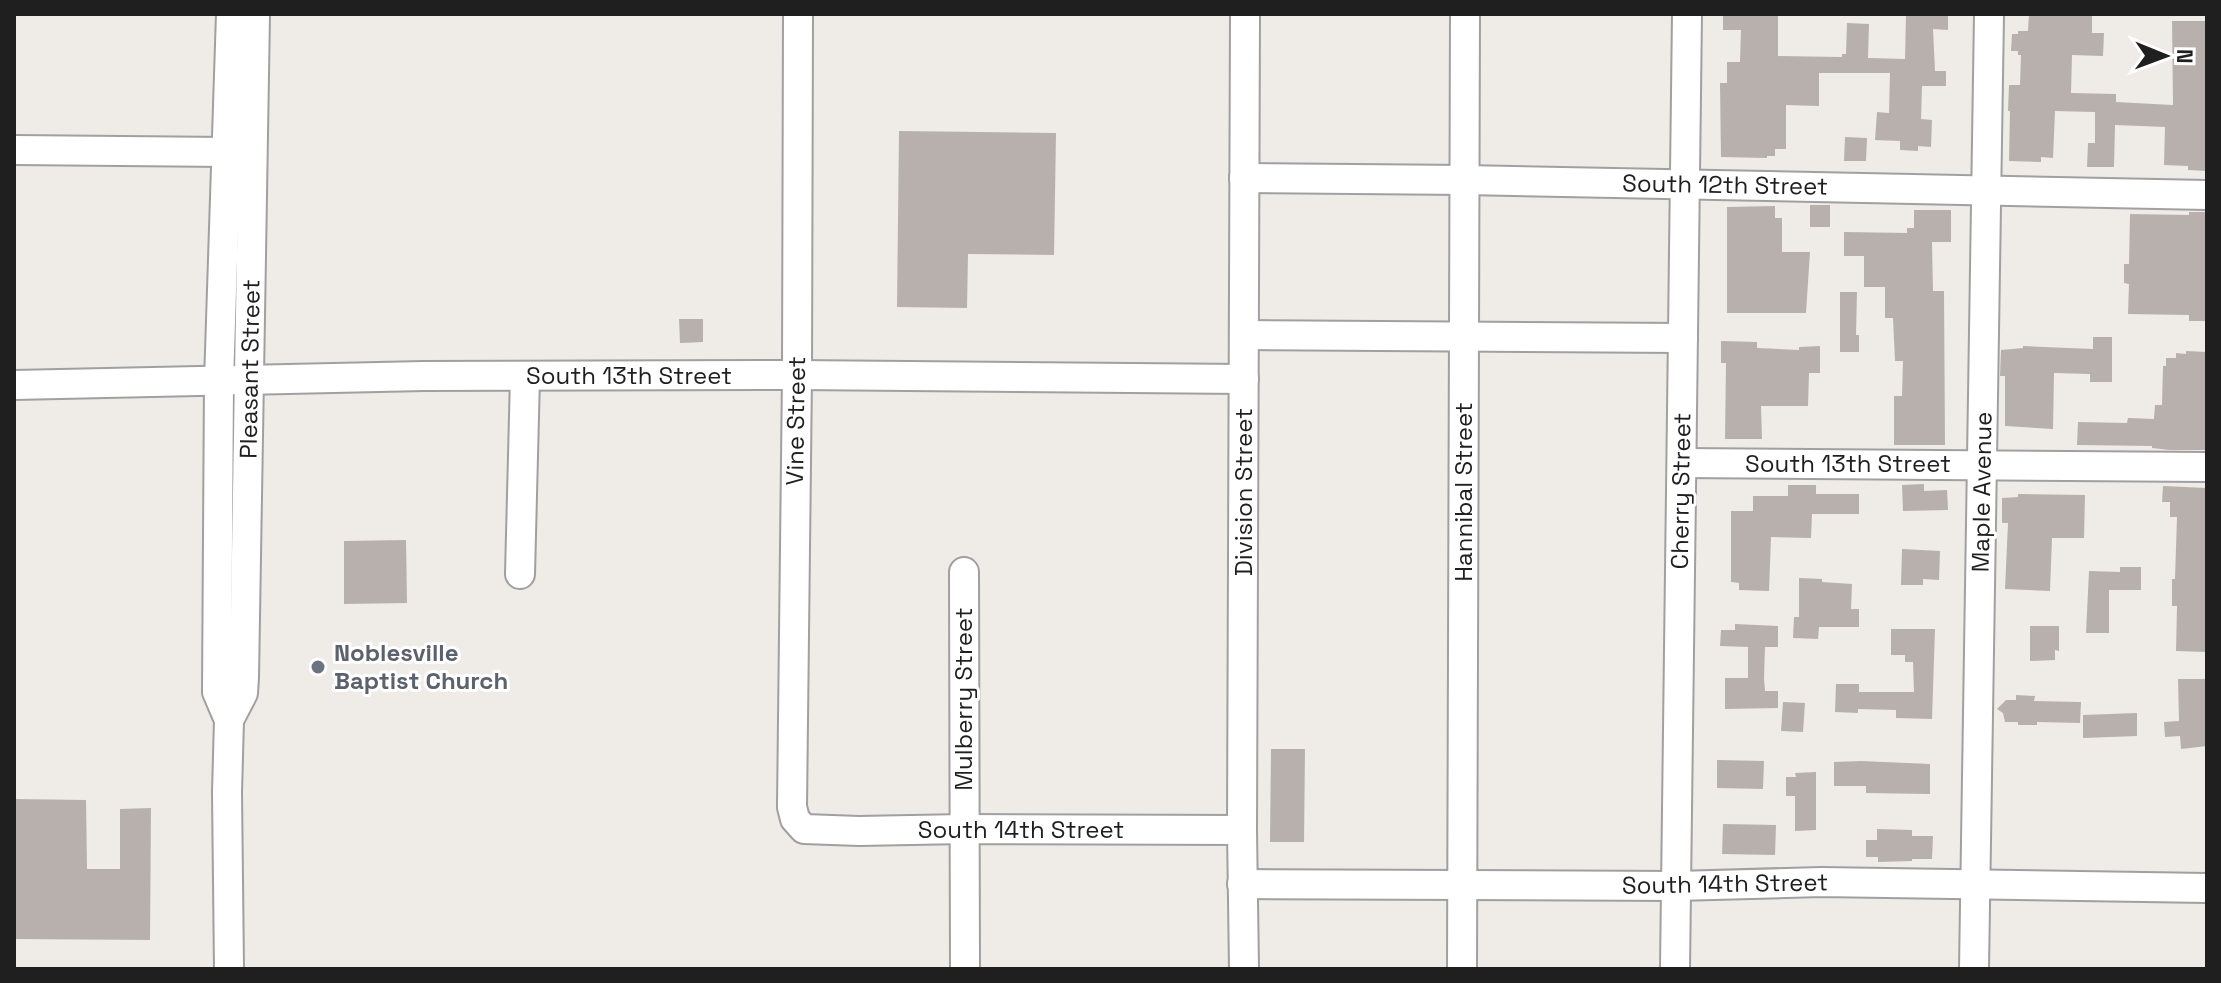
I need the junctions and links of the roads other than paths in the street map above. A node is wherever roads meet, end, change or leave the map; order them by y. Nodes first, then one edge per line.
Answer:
1 (231, 14) edge
2 (255, 14) edge
3 (798, 14) edge
4 (1245, 14) edge
5 (1465, 14) edge
6 (1687, 14) edge
7 (1989, 14) edge
8 (14, 150) edge
9 (227, 152) junction
10 (1244, 178) junction
11 (1465, 180) junction
12 (1685, 184) junction
13 (1987, 190) junction
14 (2207, 195) edge
15 (1244, 335) junction
16 (1464, 338) junction
17 (1683, 338) junction
18 (797, 375) junction
19 (525, 377) junction
20 (1244, 379) junction
21 (250, 381) junction
22 (219, 382) junction
23 (14, 385) edge
24 (1682, 463) junction
25 (1982, 465) junction
26 (2207, 467) edge
27 (964, 572) dead end
28 (520, 574) dead end
29 (229, 720) junction
30 (800, 826) joint
31 (964, 829) junction
32 (1242, 830) junction
33 (1242, 884) junction
34 (1976, 884) junction
35 (1462, 886) junction
36 (1676, 886) junction
37 (2207, 888) edge
38 (229, 969) edge
39 (965, 969) edge
40 (1244, 969) edge
41 (1462, 969) edge
42 (1675, 969) edge
43 (1974, 969) edge

1 - 9 street, Pleasant Street
2 - 21 street, Pleasant Street
3 - 18 street, Vine Street
4 - 10 street, Division Street
5 - 11 street, Hannibal Street
6 - 12 street, Cherry Street
7 - 13 street, Maple Avenue
8 - 9 street
9 - 22 street, Pleasant Street
10 - 11 street, South 12th Street
10 - 15 street, Division Street
11 - 12 street, South 12th Street
11 - 16 street, Hannibal Street
12 - 13 street, South 12th Street
12 - 17 street, Cherry Street
13 - 14 street, South 12th Street
13 - 25 street, Maple Avenue
15 - 16 street
15 - 20 street, Division Street
16 - 17 street
16 - 35 street, Hannibal Street
17 - 24 street, Cherry Street
18 - 19 street, South 13th Street
18 - 20 street, South 13th Street
18 - 30 street, Vine Street
19 - 21 street, South 13th Street
19 - 28 street
20 - 32 street, Division Street
21 - 22 street, South 13th Street
21 - 29 street, Pleasant Street
22 - 23 street, South 13th Street
22 - 29 street, Pleasant Street
24 - 25 street, South 13th Street
24 - 36 street, Cherry Street
25 - 26 street, South 13th Street
25 - 34 street, Maple Avenue
27 - 31 street, Mulberry Street
29 - 38 street, Pleasant Street
30 - 31 street, South 14th Street
31 - 32 street, South 14th Street
31 - 39 street, Mulberry Street
32 - 33 street, Division Street
33 - 35 street, South 14th Street
33 - 40 street, Division Street
34 - 36 street, South 14th Street
34 - 37 street, South 14th Street
34 - 43 street, Maple Avenue
35 - 36 street, South 14th Street
35 - 41 street, Hannibal Street
36 - 42 street, Cherry Street

